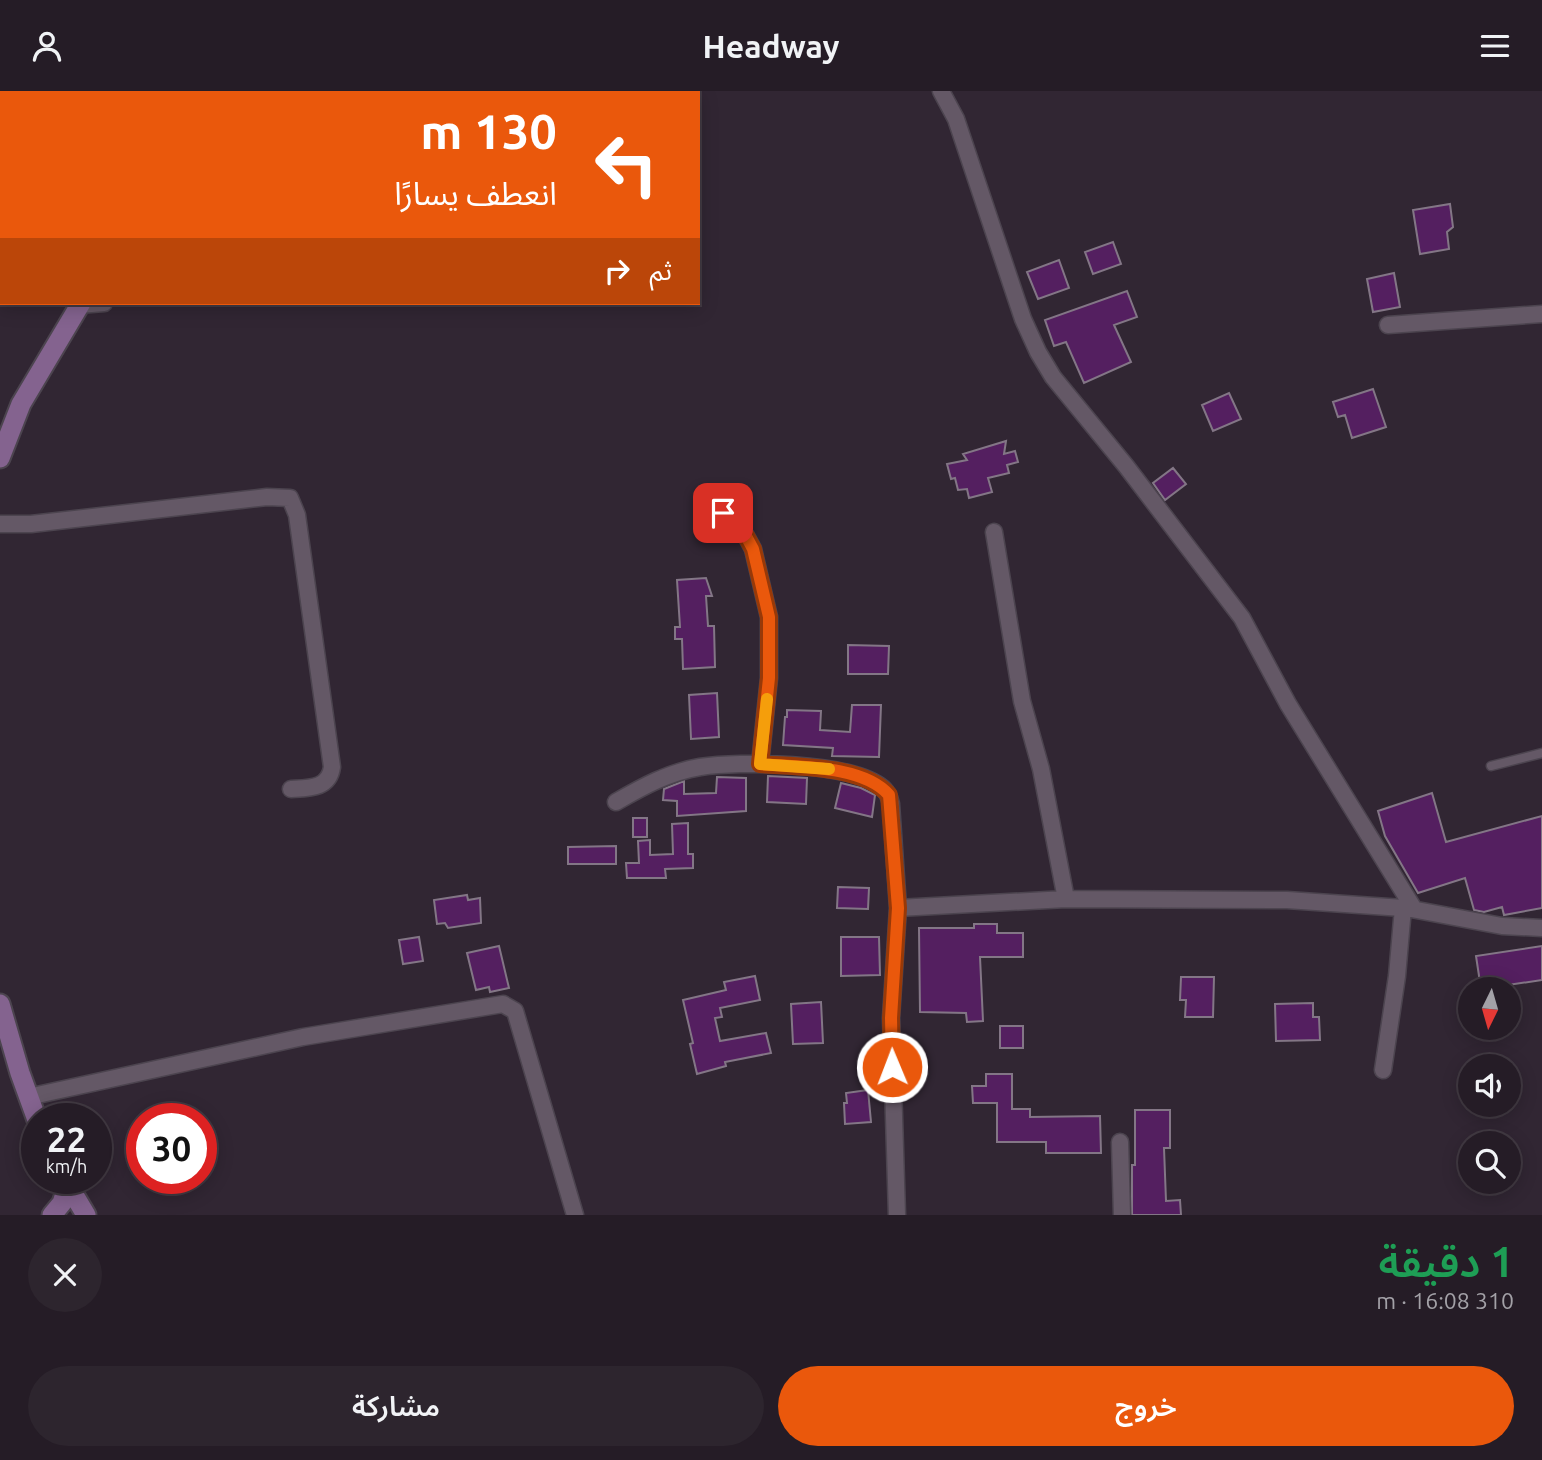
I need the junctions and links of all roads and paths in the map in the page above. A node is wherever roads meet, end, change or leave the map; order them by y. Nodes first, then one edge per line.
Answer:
1 (941, 91) edge
2 (79, 305) edge
3 (1542, 314) edge
4 (1388, 325) dead end
5 (1, 451) edge
6 (723, 513) dead end
7 (0, 524) edge
8 (993, 532) dead end
9 (1542, 753) edge
10 (760, 764) junction
11 (1491, 766) dead end
12 (291, 789) dead end
13 (616, 802) dead end
14 (1066, 899) junction
15 (898, 908) junction
16 (1408, 908) junction
17 (1542, 928) edge
18 (0, 1004) edge
19 (1383, 1070) dead end
20 (28, 1097) junction
21 (30, 1103) edge
22 (1120, 1142) dead end
23 (64, 1194) edge
24 (74, 1194) edge
25 (52, 1215) edge
26 (86, 1215) edge
27 (575, 1215) edge
28 (897, 1215) edge
29 (1122, 1215) edge

1 - 16 street
2 - 5 main road
3 - 4 street
6 - 10 street
7 - 12 street
8 - 14 street
9 - 11 lane
10 - 13 street
10 - 15 street
14 - 15 street
14 - 16 street
15 - 28 street
16 - 17 street
16 - 19 street
18 - 20 main road
20 - 21 main road
20 - 27 street
22 - 29 street
23 - 25 main road
24 - 26 main road

